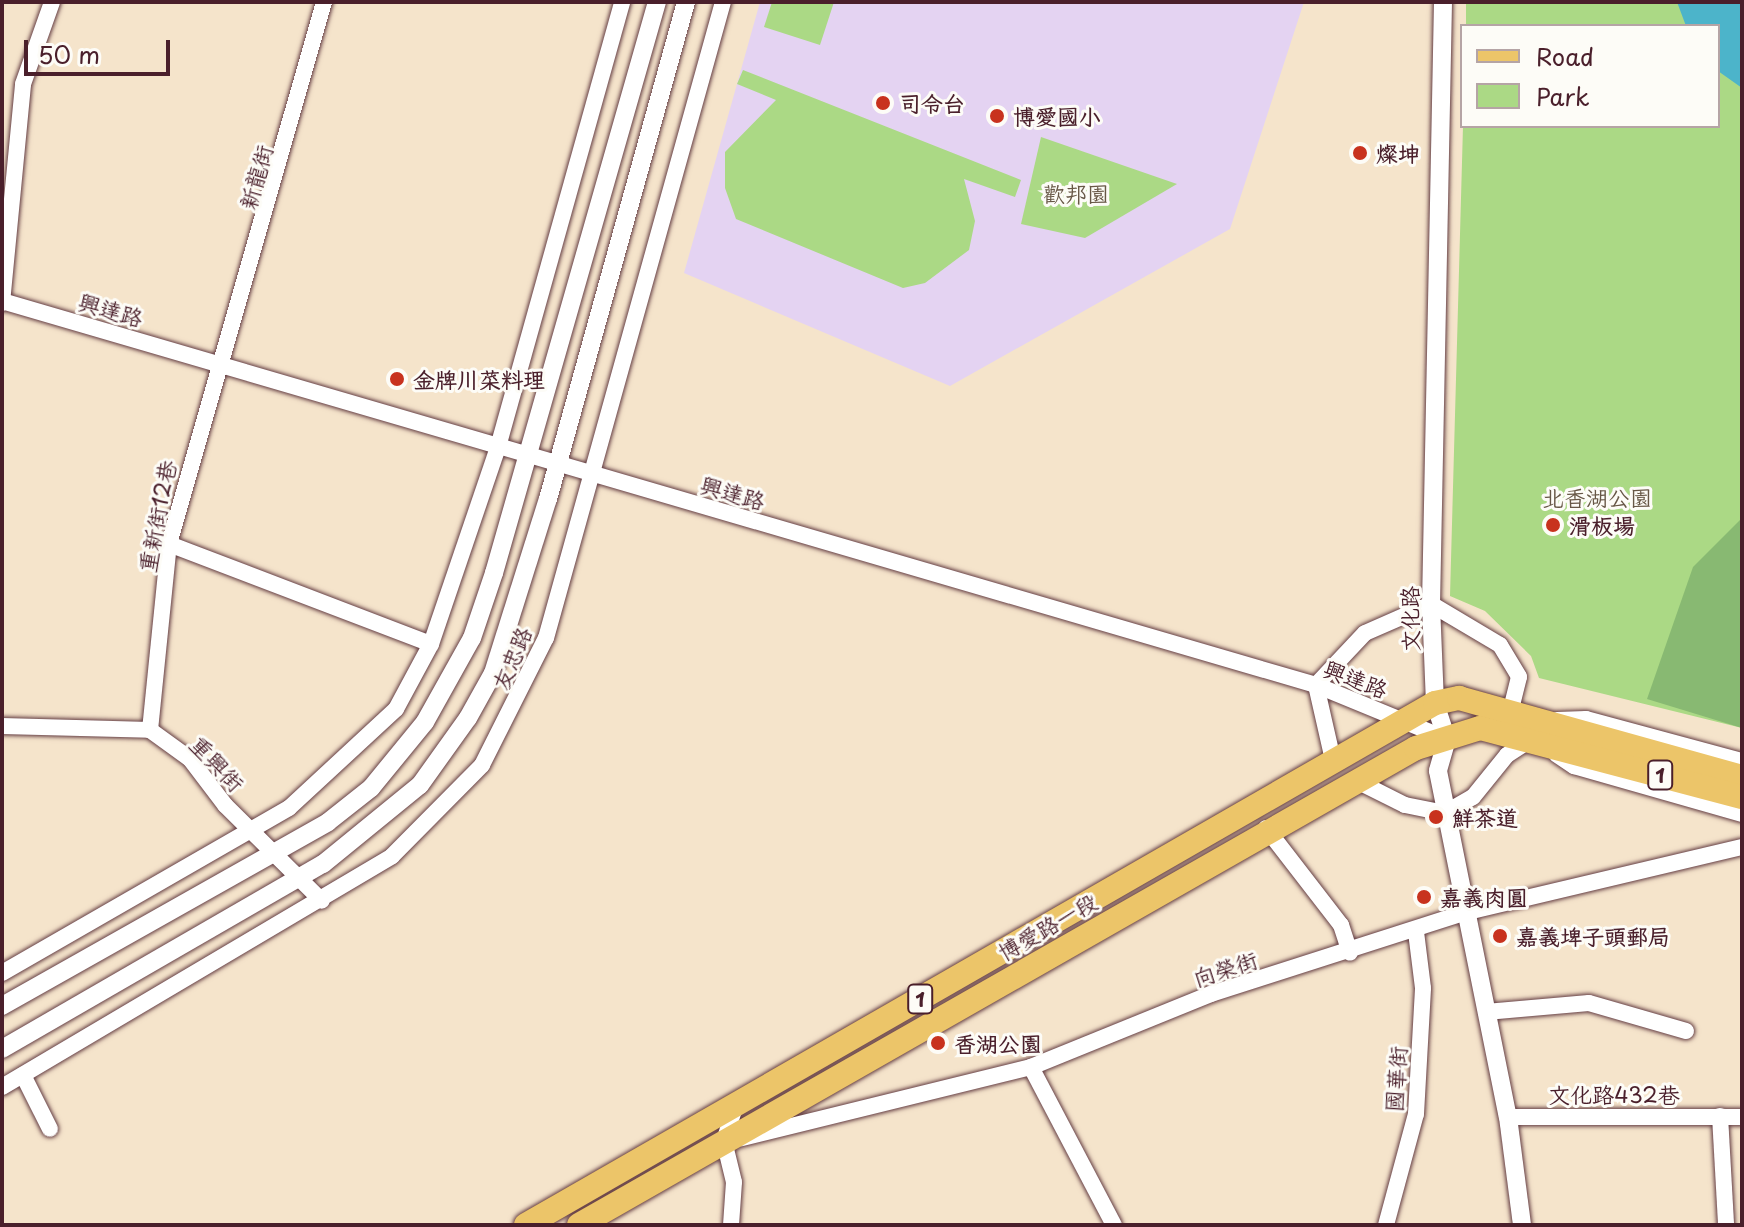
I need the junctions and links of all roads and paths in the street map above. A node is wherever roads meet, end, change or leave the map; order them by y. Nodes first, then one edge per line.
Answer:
1 (52, 2) edge
2 (324, 2) edge
3 (622, 2) edge
4 (657, 2) edge
5 (686, 2) edge
6 (723, 2) edge
7 (1443, 2) edge
8 (9, 126) edge
9 (2, 302) edge
10 (217, 362) junction
11 (498, 447) junction
12 (529, 457) junction
13 (558, 464) junction
14 (590, 473) junction
15 (169, 544) junction
16 (1431, 604) junction
17 (431, 644) junction
18 (1316, 685) junction
19 (1435, 703) junction
20 (1510, 713) junction
21 (1400, 719) junction
22 (2, 726) edge
23 (150, 730) junction
24 (1535, 730) junction
25 (1447, 739) junction
26 (1580, 743) junction
27 (1333, 760) junction
28 (1742, 761) edge
29 (1742, 777) edge
30 (1359, 782) junction
31 (1742, 797) edge
32 (1445, 813) junction
33 (1742, 814) edge
34 (1266, 828) junction
35 (251, 832) junction
36 (1742, 847) edge
37 (276, 857) junction
38 (299, 878) junction
39 (322, 901) junction
40 (1467, 912) junction
41 (1416, 932) junction
42 (1350, 953) junction
43 (2, 973) edge
44 (2, 1006) edge
45 (1486, 1012) junction
46 (1686, 1031) dead end
47 (2, 1049) edge
48 (1031, 1067) junction
49 (23, 1075) junction
50 (2, 1087) edge
51 (736, 1103) junction
52 (1720, 1116) junction
53 (1508, 1117) junction
54 (1742, 1117) edge
55 (50, 1129) dead end
56 (724, 1141) junction
57 (526, 1225) edge
58 (579, 1225) edge
59 (731, 1225) edge
60 (1114, 1225) edge
61 (1386, 1225) edge
62 (1522, 1225) edge
63 (1726, 1225) edge

1 - 8 street
2 - 10 street, 新龍街
3 - 11 street
4 - 12 street, 友忠路
5 - 13 street, 友忠路
6 - 14 street, 友忠路
7 - 16 street, 文化路
8 - 9 street
9 - 10 street, 興達路
10 - 11 street, 興達路
10 - 15 street, 重新街12巷
11 - 12 street, 興達路
11 - 17 street
12 - 13 street, 興達路
12 - 37 street, 友忠路
13 - 14 street, 興達路
13 - 38 street, 友忠路
14 - 18 street, 興達路
14 - 39 street, 友忠路
15 - 17 street
15 - 23 street, 重新街12巷
16 - 18 street
16 - 19 street, 文化路
16 - 20 street
17 - 35 street
18 - 21 street, 興達路
18 - 27 street
19 - 20 main road, 博愛路一段 / 1
19 - 21 main road, 博愛路一段 / 1
19 - 25 street, 文化路
20 - 24 main road, 博愛路一段 / 1
21 - 25 street, 興達路
21 - 27 main road, 博愛路一段 / 1
22 - 23 street
23 - 35 street, 重興街
24 - 25 main road, 博愛路一段 / 1
24 - 26 main road, 博愛路一段 / 1
24 - 32 street
25 - 30 main road, 博愛路一段 / 1
25 - 32 street, 文化路
26 - 28 street
26 - 29 main road, 1
26 - 31 main road, 1
26 - 33 street
27 - 51 main road, 博愛路一段 / 1
30 - 32 street
30 - 34 main road, 博愛路一段 / 1
32 - 40 street, 文化路
34 - 42 street
34 - 56 main road, 博愛路一段 / 1
35 - 37 street, 重興街
35 - 43 street
36 - 40 street, 向榮街
37 - 38 street, 重興街
37 - 44 street, 友忠路
38 - 39 street, 重興街
38 - 47 street, 友忠路
39 - 49 street, 友忠路
40 - 41 street, 向榮街
40 - 45 street, 文化路
41 - 42 street, 向榮街
41 - 61 street, 國華街
42 - 48 street, 向榮街
45 - 46 street
45 - 53 street, 文化路
48 - 56 street, 向榮街
48 - 60 street
49 - 50 street, 友忠路
49 - 55 street
51 - 56 street
51 - 57 main road, 博愛路一段 / 1
52 - 53 street, 文化路432巷
52 - 54 street, 文化路432巷
52 - 63 street
53 - 62 street, 文化路
56 - 58 main road, 博愛路一段 / 1
56 - 59 street

